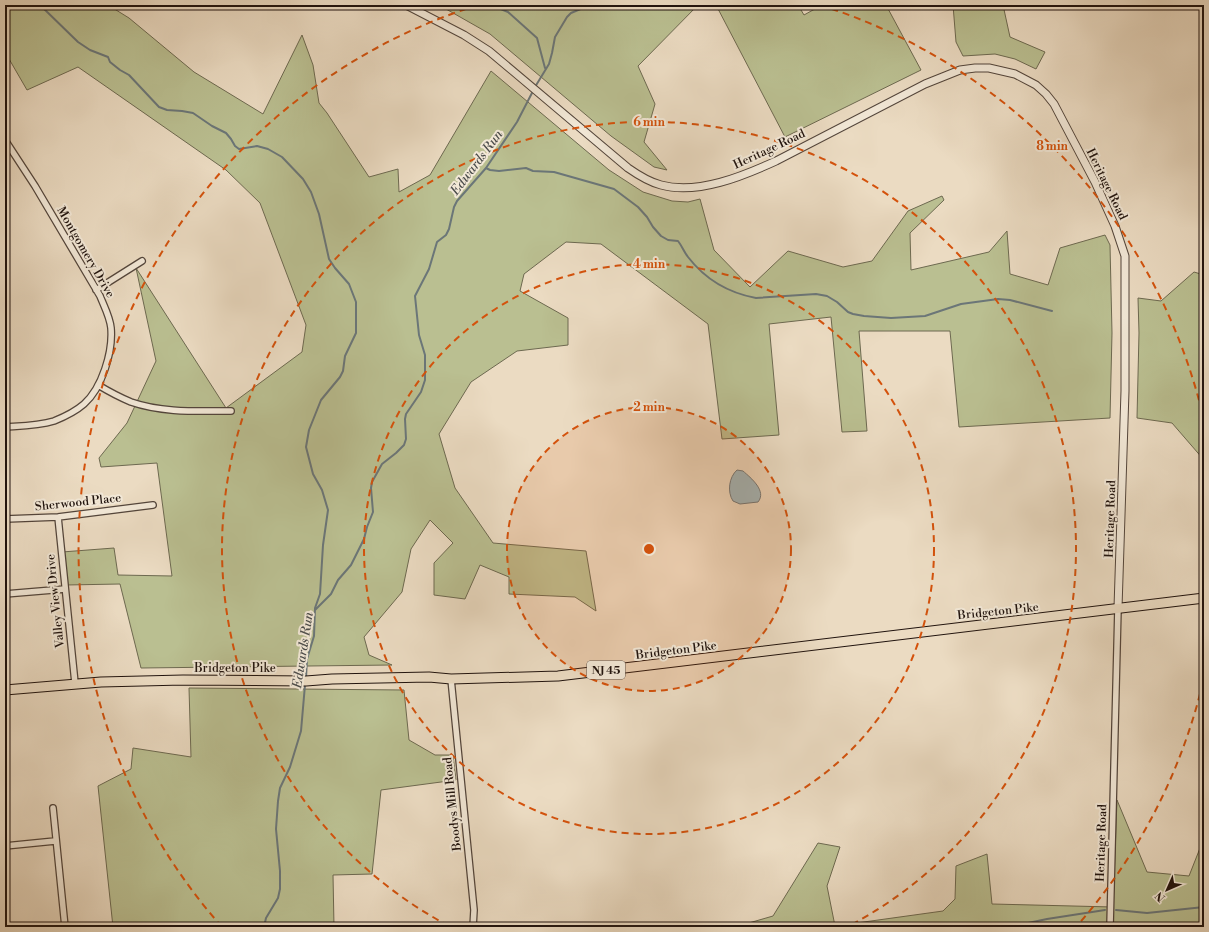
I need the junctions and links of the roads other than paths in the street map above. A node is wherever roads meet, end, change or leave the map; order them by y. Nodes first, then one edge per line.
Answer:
1 (406, 5) edge
2 (5, 140) edge
3 (142, 261) dead end
4 (96, 290) junction
5 (98, 385) junction
6 (231, 411) dead end
7 (5, 427) edge
8 (153, 505) dead end
9 (58, 516) junction
10 (5, 519) edge
11 (65, 590) junction
12 (5, 594) edge
13 (1204, 598) edge
14 (1118, 608) junction
15 (451, 679) junction
16 (75, 683) junction
17 (5, 690) edge
18 (53, 808) dead end
19 (55, 841) junction
20 (5, 846) edge
21 (65, 927) edge
22 (473, 927) edge
23 (1110, 927) edge

1 - 14 street, Heritage Road
2 - 4 street, Montgomery Drive
3 - 4 street
4 - 5 street, Montgomery Drive
5 - 6 street
5 - 7 street, Montgomery Drive
8 - 9 street, Sherwood Place
9 - 10 street, Sherwood Place
9 - 11 street, Valley View Drive
11 - 12 street
11 - 16 street, Valley View Drive
13 - 14 main road, Bridgeton Pike / NJ 45
14 - 15 main road, Bridgeton Pike / NJ 45
14 - 23 street, Heritage Road
15 - 16 main road, Bridgeton Pike / NJ 45
15 - 22 street, Boodys Mill Road
16 - 17 main road, Bridgeton Pike / NJ 45
18 - 19 street
19 - 20 street
19 - 21 street

